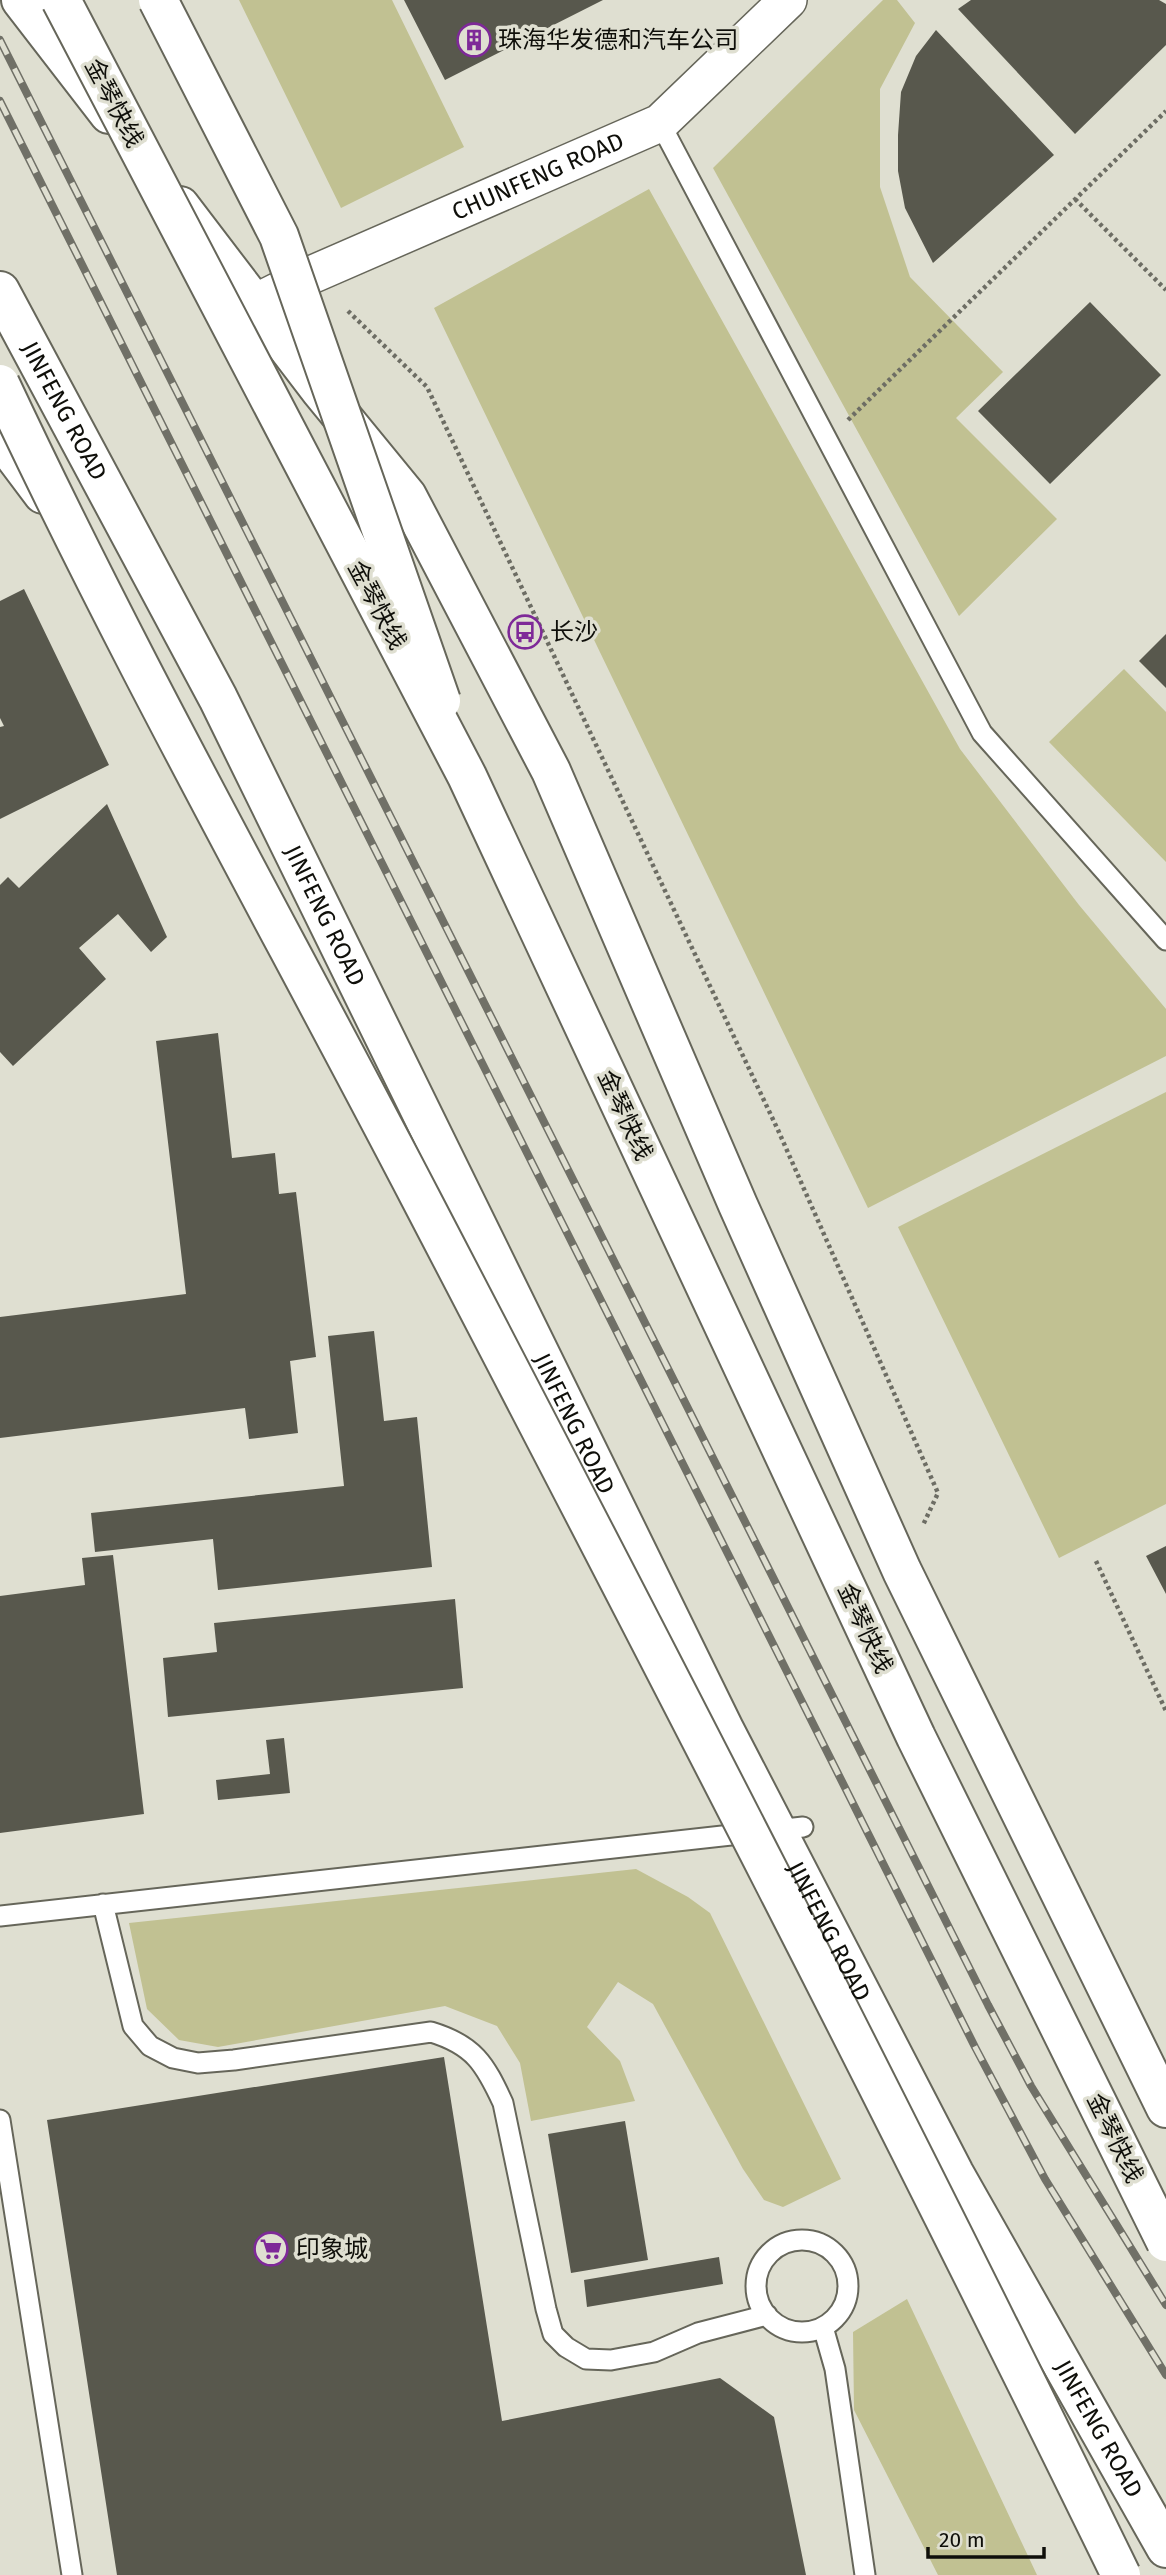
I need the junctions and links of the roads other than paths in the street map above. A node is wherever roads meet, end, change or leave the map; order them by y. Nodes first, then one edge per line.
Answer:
1 (21, 0) edge
2 (61, 0) edge
3 (158, 0) edge
4 (788, 0) edge
5 (660, 123) junction
6 (0, 291) edge
7 (255, 303) junction
8 (0, 384) edge
9 (0, 437) edge
10 (66, 525) junction
11 (467, 776) junction
12 (1166, 940) edge
13 (790, 1829) junction
14 (103, 1904) junction
15 (0, 1916) edge
16 (1166, 2108) edge
17 (0, 2120) edge
18 (1166, 2242) edge
19 (766, 2315) junction
20 (823, 2328) junction
21 (1166, 2549) edge
22 (72, 2575) edge
23 (864, 2575) edge
24 (1121, 2575) edge

1 - 7 main road
2 - 11 main road, 金琴快线, bridge
3 - 11 main road, bridge
4 - 5 street, CHUNFENG ROAD
5 - 7 street, CHUNFENG ROAD
5 - 12 lane
6 - 13 main road, JINFENG ROAD
7 - 16 main road
8 - 10 main road, bridge
9 - 10 main road, bridge
10 - 24 main road, bridge
11 - 18 main road, 金琴快线, bridge
13 - 14 lane
13 - 21 main road, JINFENG ROAD
14 - 15 lane
14 - 19 lane
17 - 22 lane
19 - 20 lane
19 - 20 lane
20 - 23 lane

